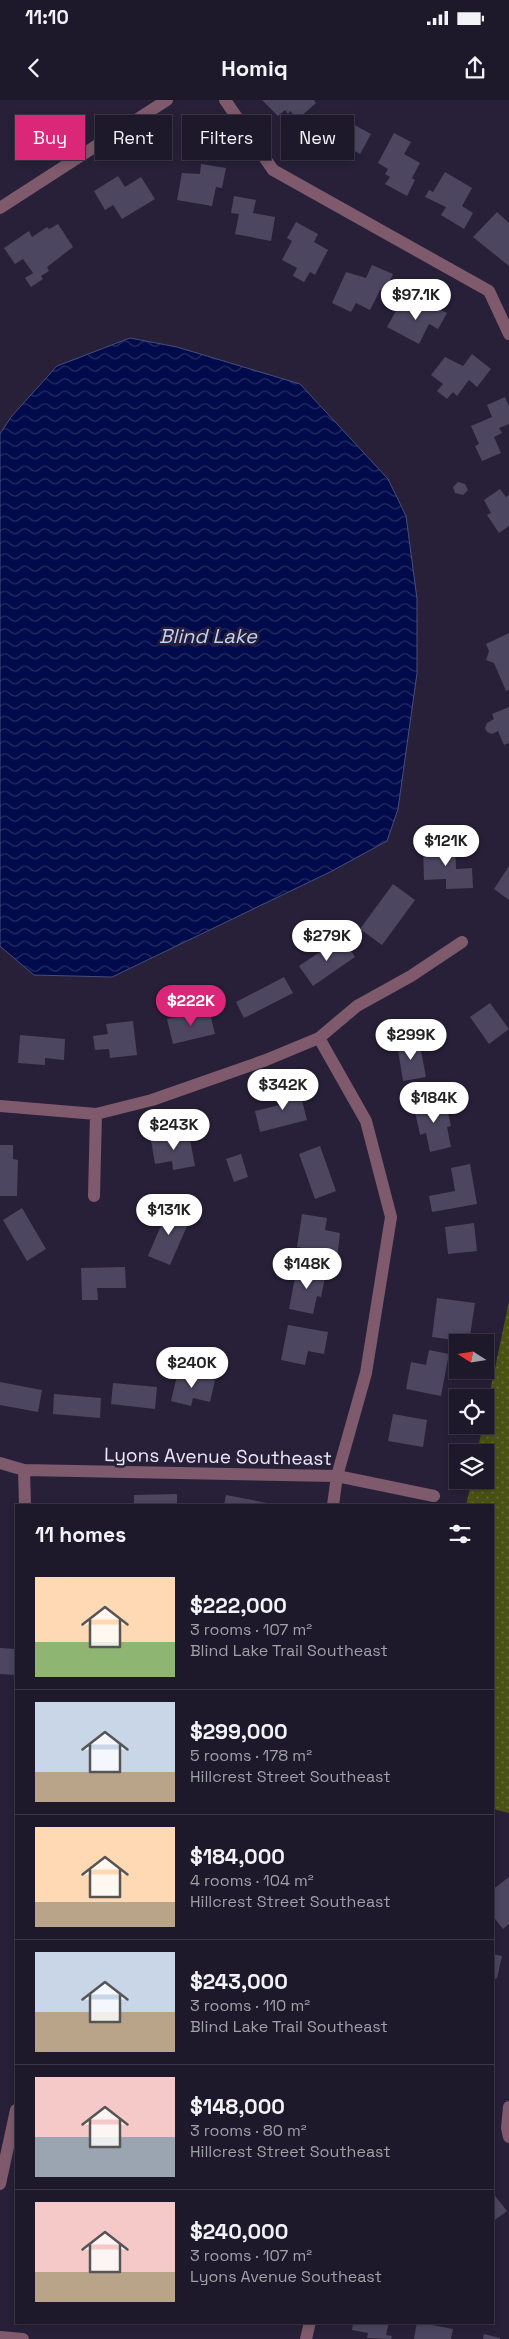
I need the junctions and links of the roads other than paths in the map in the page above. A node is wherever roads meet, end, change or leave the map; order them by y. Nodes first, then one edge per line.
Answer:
1 (167, 100) edge
2 (225, 100) edge
3 (0, 208) edge
4 (509, 334) edge
5 (462, 942) dead end
6 (319, 1038) junction
7 (0, 1106) edge
8 (96, 1114) junction
9 (94, 1196) dead end
10 (0, 1463) edge
11 (24, 1470) junction
12 (337, 1476) junction
13 (434, 1496) dead end
14 (25, 1504) edge
15 (333, 1504) edge
16 (509, 2107) edge
17 (15, 2115) edge
18 (509, 2137) edge
19 (0, 2184) edge
20 (310, 2324) edge
21 (0, 2337) edge
22 (23, 2339) edge
23 (306, 2339) edge

1 - 3 street
2 - 4 street
5 - 6 street
6 - 8 street
6 - 12 street
7 - 8 street
8 - 9 street
10 - 11 street, Lyons Avenue Southeast
11 - 12 street, Lyons Avenue Southeast
11 - 14 street
12 - 13 street, Lyons Avenue Southeast
12 - 15 street
16 - 18 street
17 - 19 street
20 - 23 street
21 - 22 street

